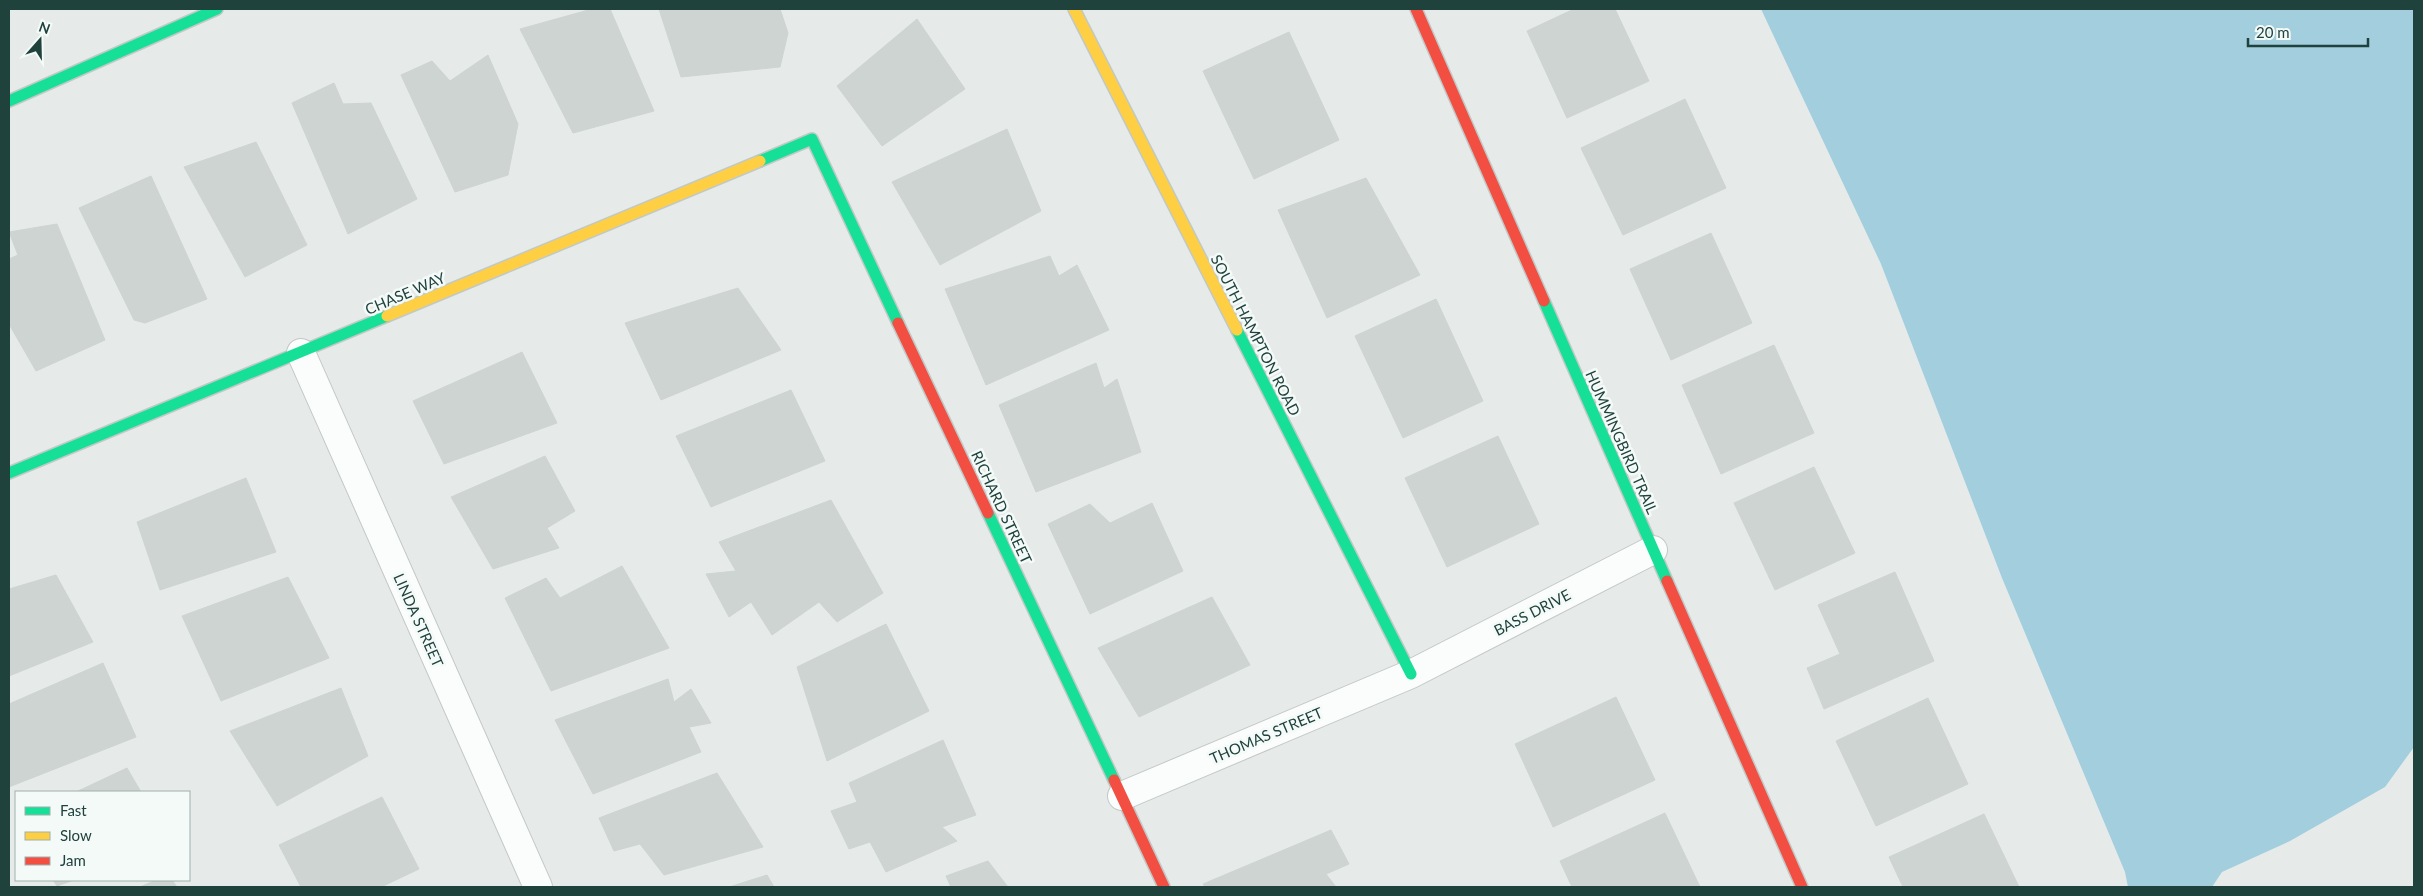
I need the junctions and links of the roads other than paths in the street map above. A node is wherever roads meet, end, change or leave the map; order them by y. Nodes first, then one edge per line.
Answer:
1 (217, 9) edge
2 (1074, 9) edge
3 (1416, 9) edge
4 (9, 101) edge
5 (812, 139) joint
6 (301, 353) junction
7 (9, 473) edge
8 (1653, 550) junction
9 (1411, 674) junction
10 (1122, 796) junction
11 (538, 887) edge
12 (1164, 887) edge
13 (1802, 887) edge

1 - 4 street
2 - 9 street, SOUTH HAMPTON ROAD
3 - 8 street, HUMMINGBIRD TRAIL
5 - 6 street, CHASE WAY
5 - 10 street, RICHARD STREET
6 - 7 street, CHASE WAY
6 - 11 street, LINDA STREET
8 - 9 street, BASS DRIVE
8 - 13 street, HUMMINGBIRD TRAIL
9 - 10 street, THOMAS STREET
10 - 12 street, RICHARD STREET

